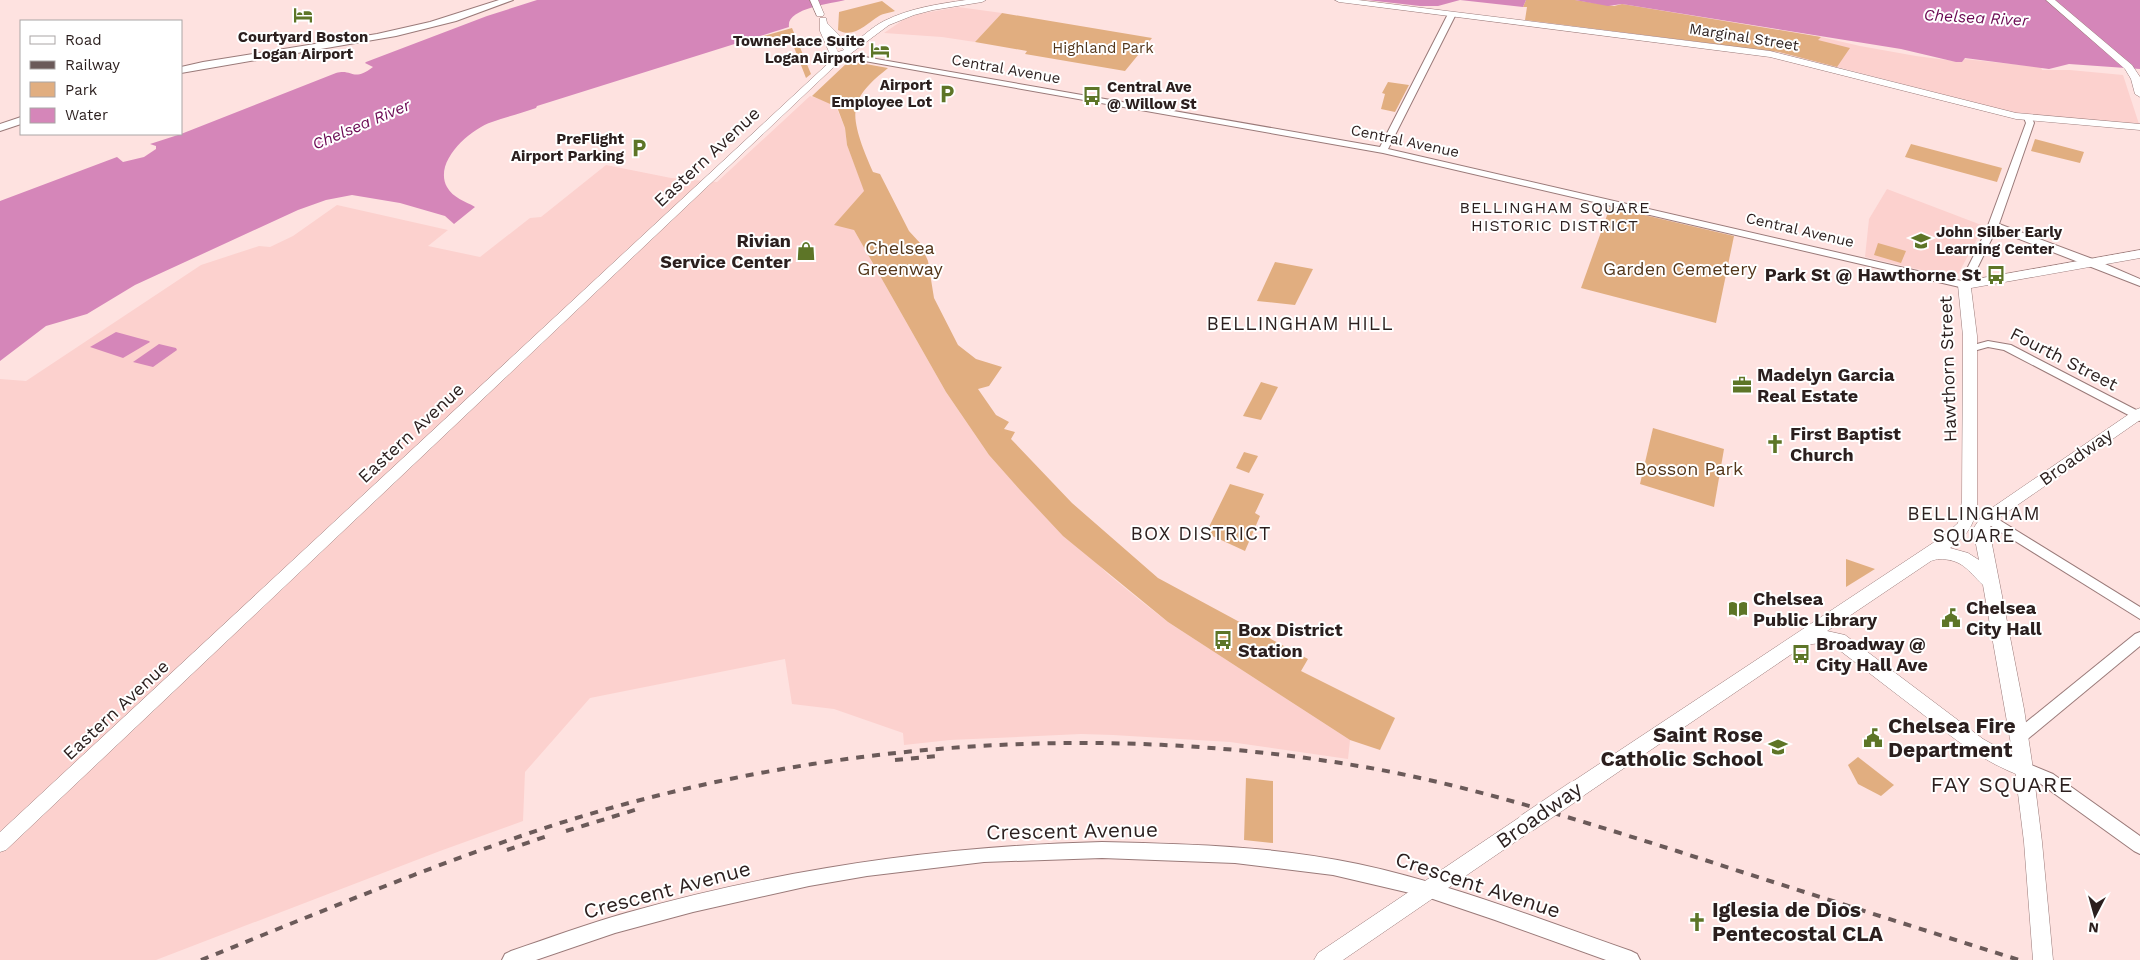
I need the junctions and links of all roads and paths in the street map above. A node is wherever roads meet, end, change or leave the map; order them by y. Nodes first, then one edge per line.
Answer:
1 (498, 0) edge
2 (508, 0) edge
3 (814, 0) edge
4 (982, 0) edge
5 (1339, 0) edge
6 (2050, 0) edge
7 (931, 8) junction
8 (1452, 14) junction
9 (863, 33) junction
10 (829, 34) junction
11 (845, 54) junction
12 (182, 64) edge
13 (182, 70) edge
14 (2140, 94) edge
15 (20, 114) edge
16 (2028, 118) junction
17 (20, 120) edge
18 (0, 121) edge
19 (2140, 127) edge
20 (0, 128) edge
21 (1383, 150) junction
22 (1993, 225) junction
23 (2136, 253) edge
24 (2094, 264) junction
25 (2111, 270) junction
26 (2140, 283) edge
27 (1964, 285) junction
28 (1970, 349) junction
29 (2139, 415) edge
30 (1969, 512) joint
31 (1988, 518) junction
32 (1924, 557) junction
33 (1990, 583) junction
34 (1838, 614) junction
35 (2140, 614) edge
36 (2140, 638) edge
37 (1799, 640) junction
38 (1838, 640) junction
39 (2019, 737) junction
40 (2024, 769) junction
41 (0, 844) edge
42 (2140, 846) edge
43 (1430, 890) junction
44 (511, 960) edge
45 (1325, 960) edge
46 (1631, 960) edge
47 (2043, 960) edge

1 - 12 highway
2 - 13 highway
3 - 10 main road
4 - 7 main road
5 - 8 main road, Marginal Street
6 - 14 main road
7 - 9 main road
7 - 11 main road
8 - 16 main road, Marginal Street
8 - 21 street
9 - 10 main road
9 - 11 main road
10 - 11 main road
10 - 11 main road
11 - 21 street, Central Avenue
11 - 41 main road, Eastern Avenue
15 - 18 highway
16 - 19 main road, Marginal Street
16 - 22 street, Hawthorn Street
17 - 20 highway
21 - 27 street, Central Avenue
22 - 24 street
22 - 27 street, Hawthorn Street
23 - 24 main road
23 - 25 street
24 - 25 street
24 - 27 main road
25 - 26 street
27 - 28 main road, Hawthorn Street
28 - 29 street, Fourth Street
28 - 30 main road, Hawthorn Street
29 - 31 main road, Broadway
30 - 32 main road, Broadway
31 - 33 main road
31 - 35 street
32 - 33 main road
32 - 34 main road, Broadway
33 - 39 main road
34 - 37 main road, Broadway
34 - 38 main road
36 - 39 street
37 - 38 main road
37 - 43 main road, Broadway, bridge
38 - 40 main road
39 - 40 main road
40 - 42 street
40 - 47 main road
43 - 44 street, Crescent Avenue
43 - 45 main road, Broadway
43 - 46 street, Crescent Avenue

